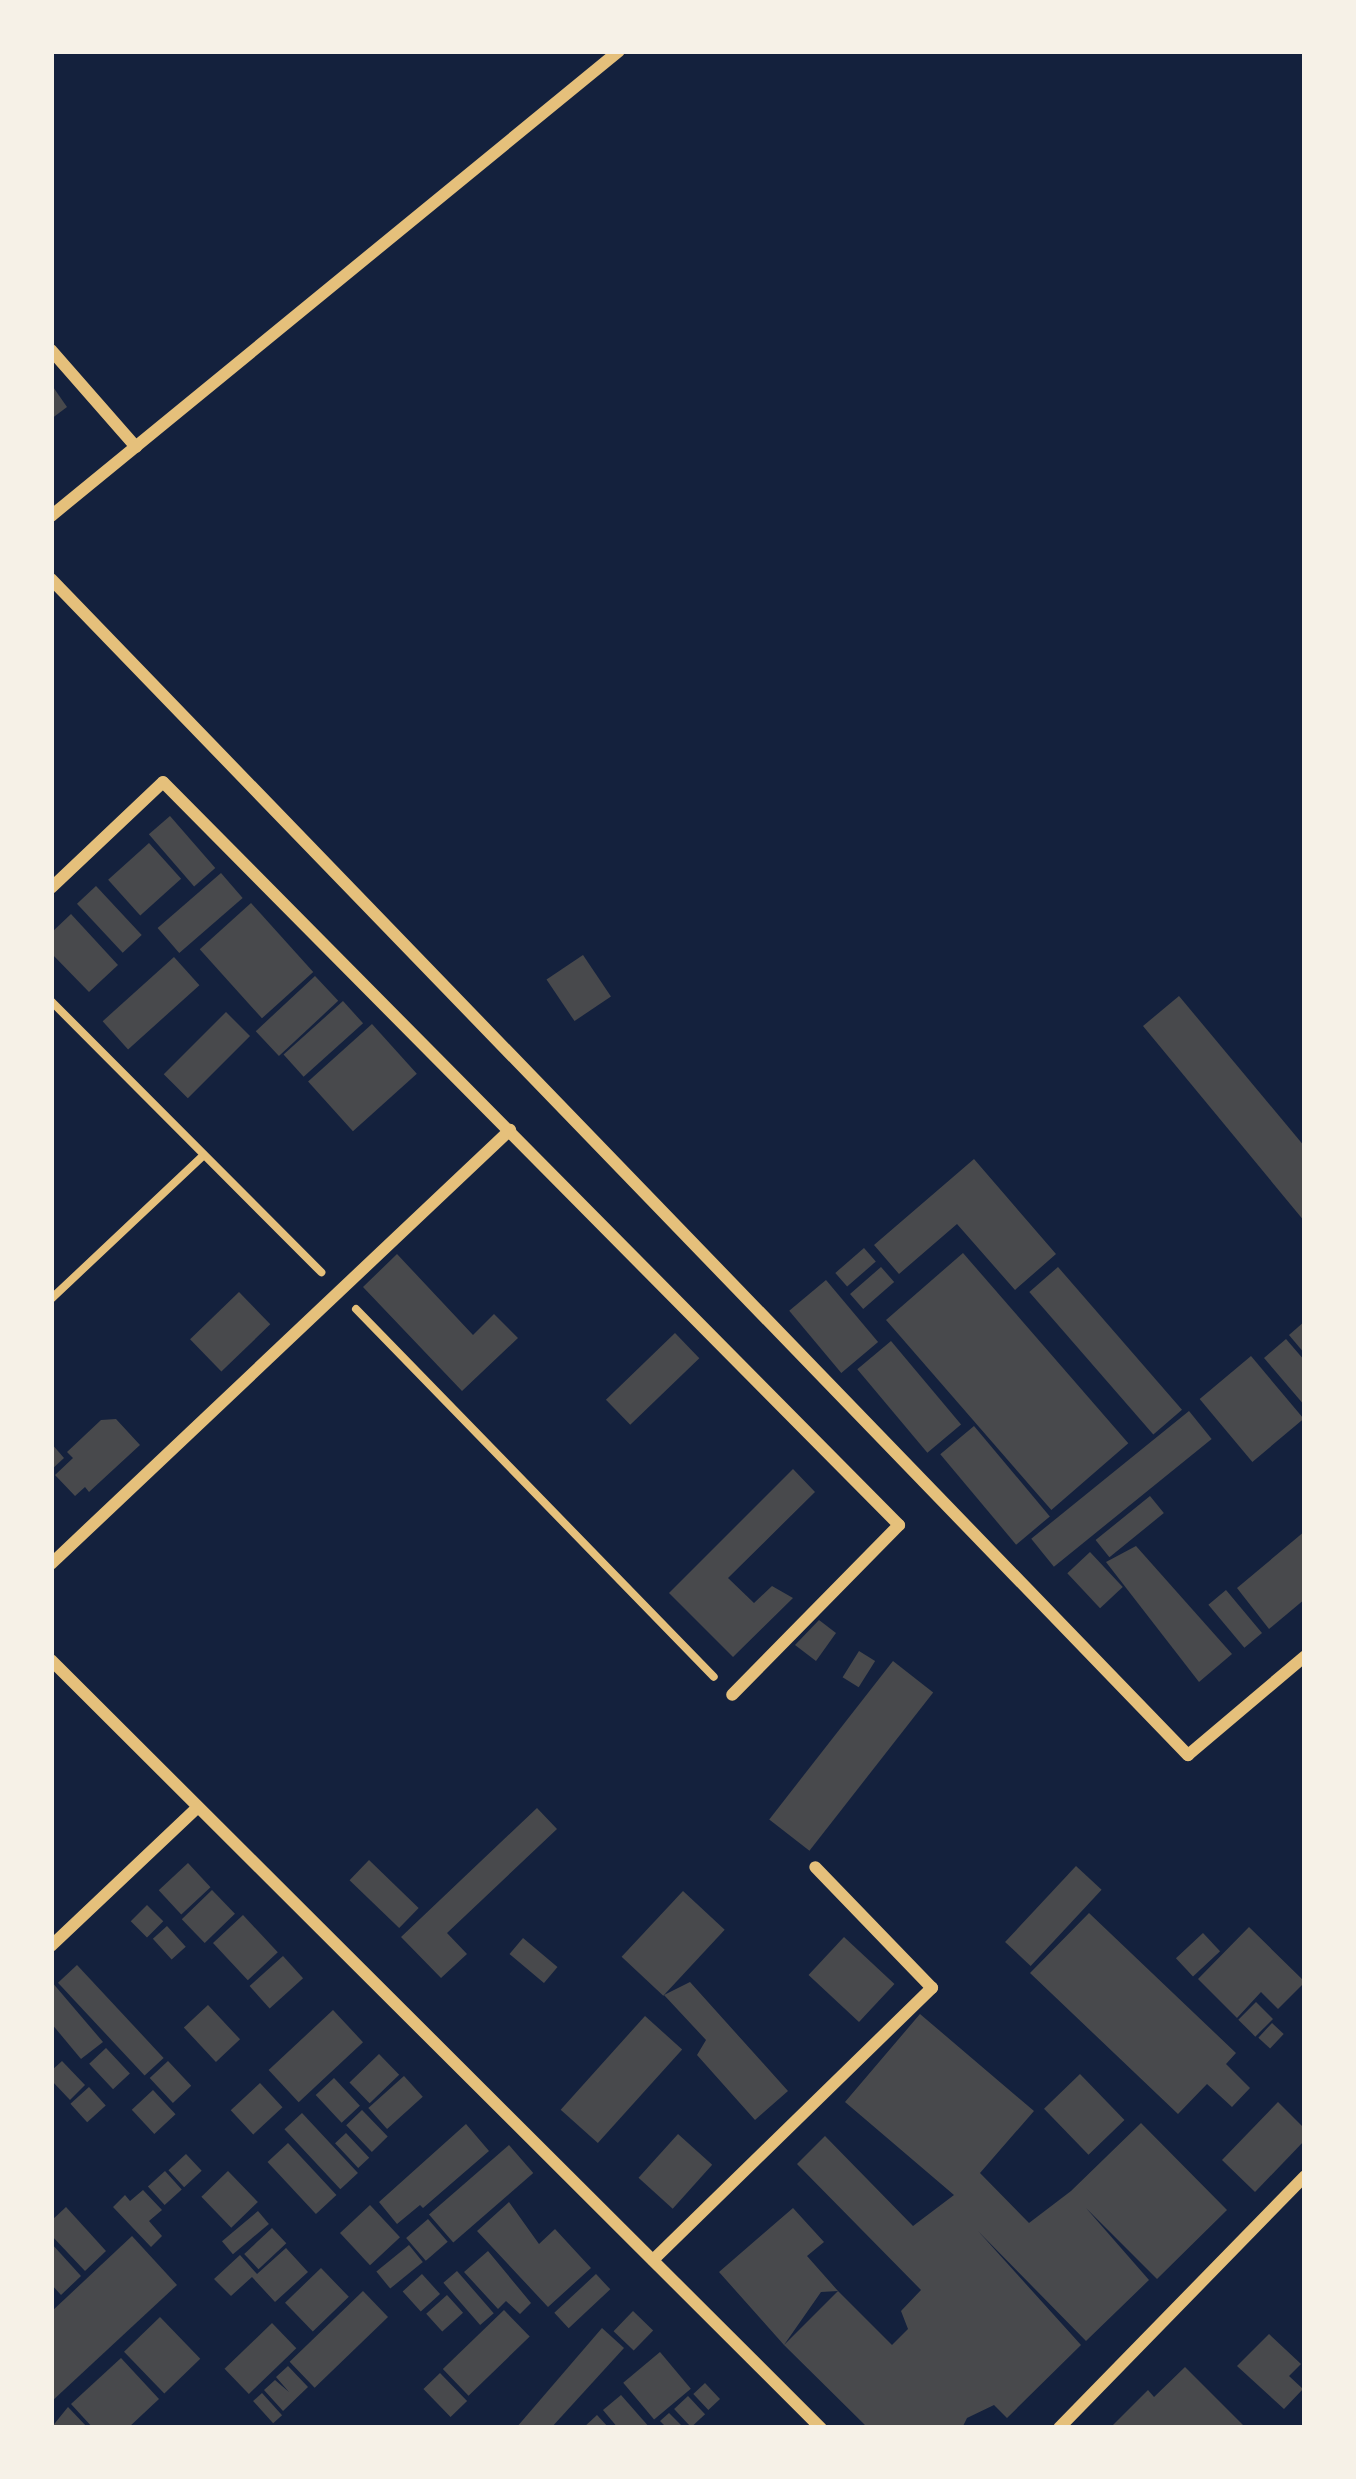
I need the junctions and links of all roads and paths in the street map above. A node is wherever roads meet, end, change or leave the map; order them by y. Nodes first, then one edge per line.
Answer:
1 (619, 51) edge
2 (51, 350) edge
3 (136, 447) junction
4 (51, 516) edge
5 (51, 579) edge
6 (51, 889) edge
7 (51, 1001) edge
8 (510, 1130) junction
9 (204, 1155) junction
10 (339, 1291) junction
11 (51, 1299) edge
12 (51, 1564) edge
13 (1305, 1656) edge
14 (51, 1660) edge
15 (733, 1695) joint
16 (198, 1807) junction
17 (815, 1867) dead end
18 (51, 1946) edge
19 (1305, 2176) edge
20 (653, 2260) junction
21 (821, 2428) edge
22 (1059, 2428) edge

1 - 3 street
2 - 3 street
3 - 4 street
5 - 13 street
6 - 8 street
7 - 9 path
8 - 10 street
8 - 15 street
9 - 10 path
9 - 11 path
10 - 12 street
10 - 15 path
14 - 16 street
16 - 18 street
16 - 20 street
17 - 20 street
19 - 22 street
20 - 21 street

